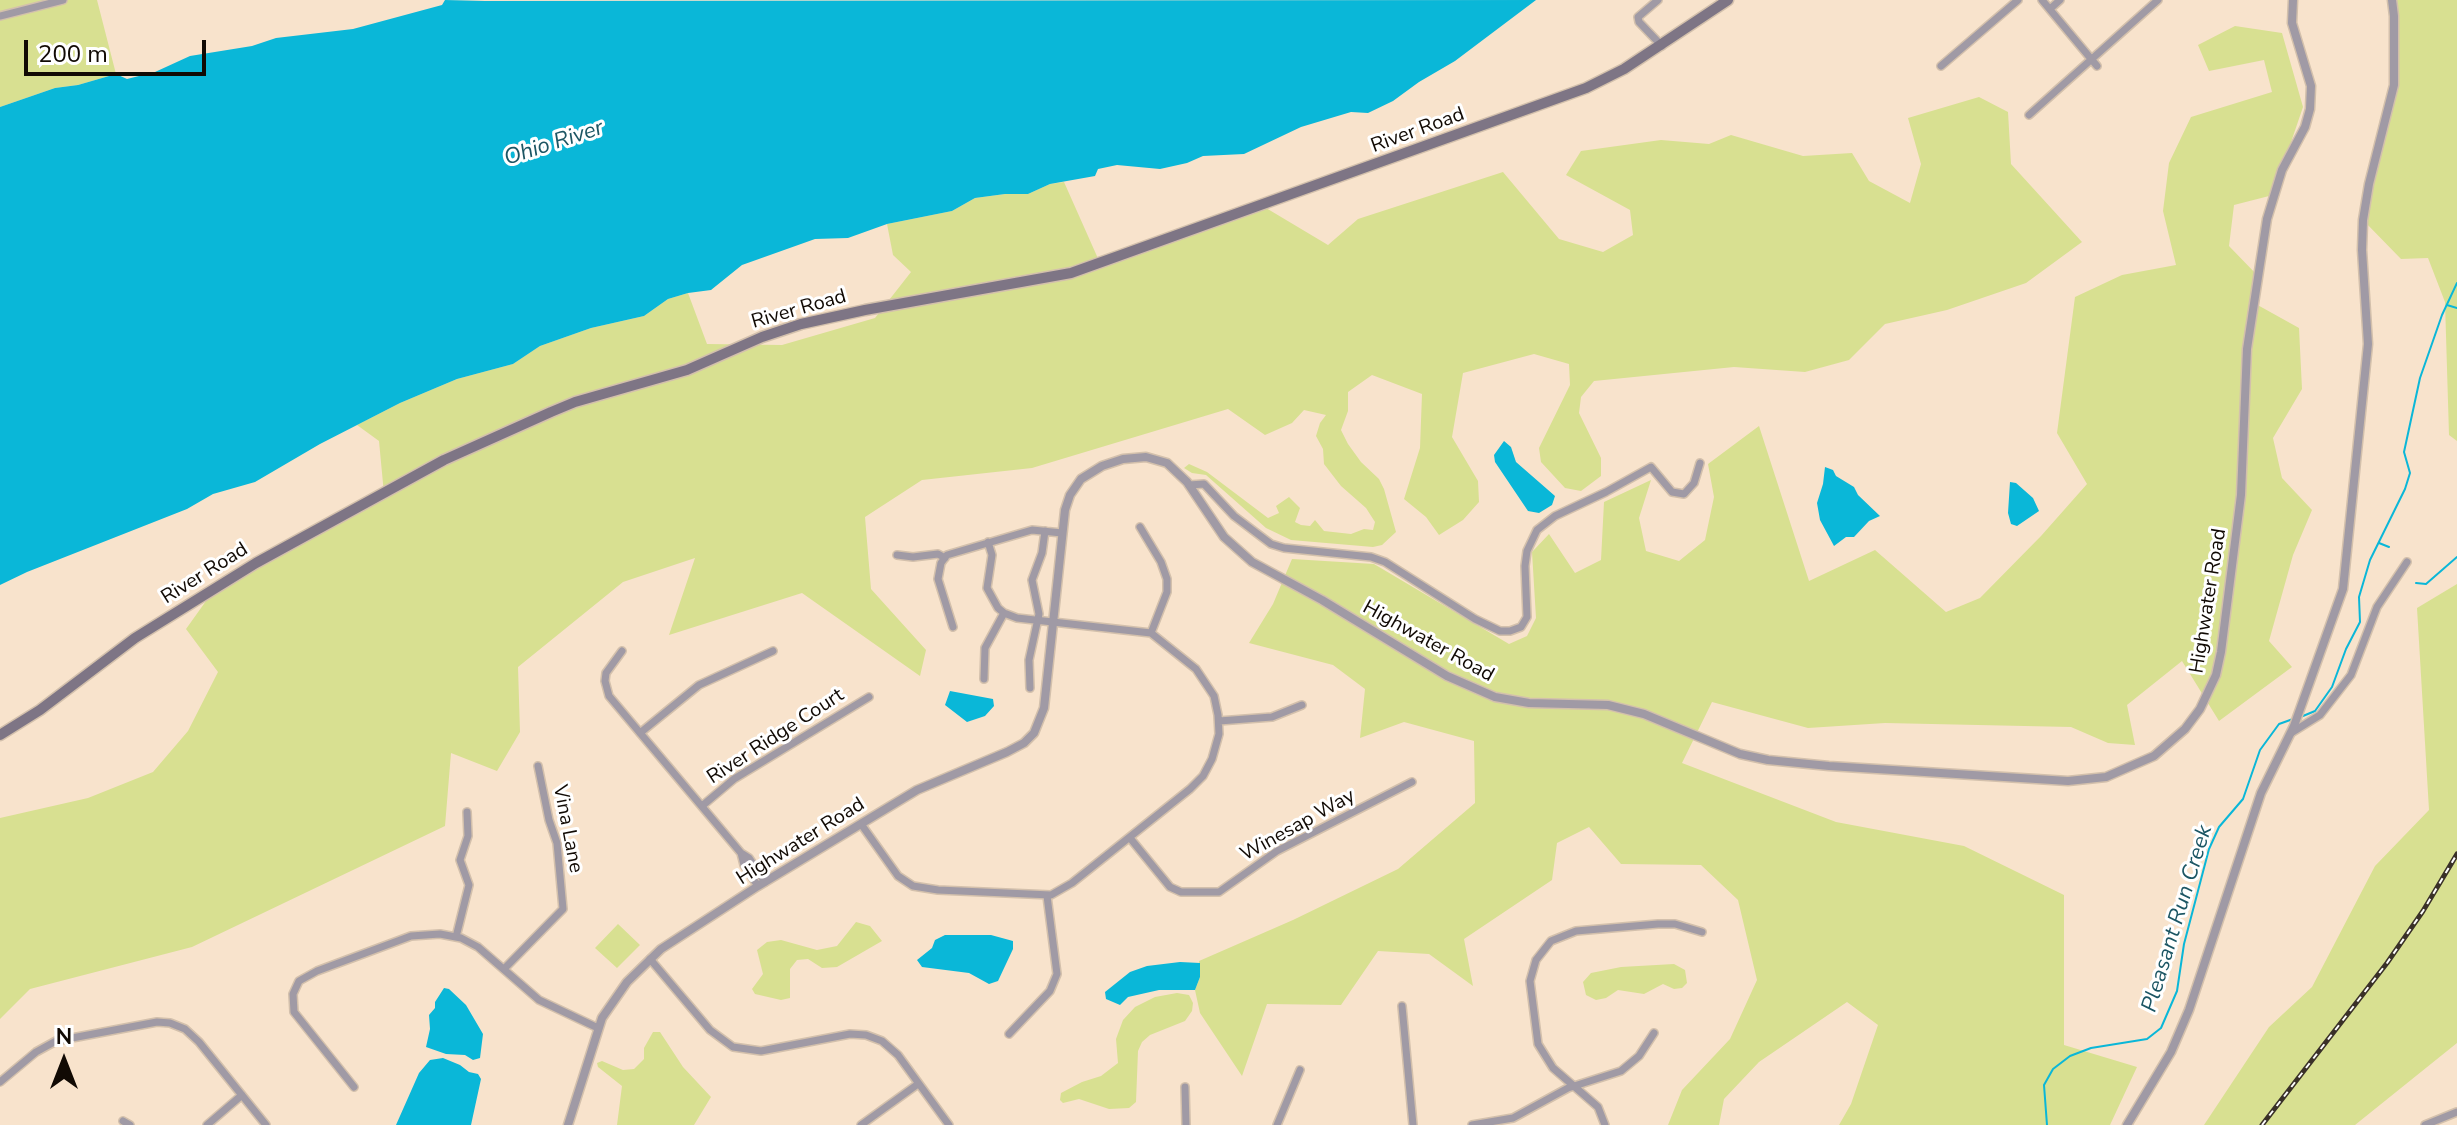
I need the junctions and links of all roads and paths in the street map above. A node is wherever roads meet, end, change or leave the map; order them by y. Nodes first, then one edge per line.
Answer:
1 (63, 0) edge
2 (1658, 0) edge
3 (1727, 0) edge
4 (2018, 0) edge
5 (2042, 0) edge
6 (2060, 0) edge
7 (2158, 0) edge
8 (2293, 0) edge
9 (2392, 0) edge
10 (2050, 9) junction
11 (0, 16) edge
12 (1662, 46) junction
13 (2095, 63) junction
14 (1941, 66) dead end
15 (2029, 115) dead end
16 (1700, 463) dead end
17 (1189, 485) junction
18 (1140, 527) dead end
19 (1045, 531) junction
20 (1062, 533) junction
21 (988, 542) junction
22 (897, 555) dead end
23 (945, 558) junction
24 (2407, 562) dead end
25 (1004, 613) junction
26 (1039, 620) junction
27 (1053, 622) junction
28 (953, 627) dead end
29 (1151, 633) junction
30 (622, 651) dead end
31 (773, 651) dead end
32 (984, 679) dead end
33 (1030, 688) dead end
34 (869, 697) dead end
35 (1302, 705) dead end
36 (1219, 721) junction
37 (2292, 729) junction
38 (640, 733) junction
39 (0, 735) edge
40 (538, 766) dead end
41 (1412, 782) dead end
42 (702, 806) junction
43 (467, 812) dead end
44 (861, 824) junction
45 (1130, 838) junction
46 (761, 884) junction
47 (1047, 896) junction
48 (1702, 932) dead end
49 (456, 937) junction
50 (650, 959) junction
51 (504, 969) junction
52 (1402, 1006) dead end
53 (598, 1028) junction
54 (1654, 1033) dead end
55 (1009, 1034) dead end
56 (1300, 1070) dead end
57 (0, 1082) edge
58 (918, 1084) junction
59 (1574, 1086) junction
60 (354, 1087) dead end
61 (1185, 1087) dead end
62 (242, 1095) junction
63 (2457, 1112) edge
64 (207, 1125) edge
65 (266, 1125) edge
66 (568, 1125) edge
67 (861, 1125) edge
68 (949, 1125) edge
69 (1186, 1125) edge
70 (1277, 1125) edge
71 (1413, 1125) edge
72 (1472, 1125) edge
73 (1605, 1125) edge
74 (2127, 1125) edge
75 (2425, 1125) edge

1 - 11 street
2 - 12 street
3 - 12 main road, River Road
4 - 14 street
5 - 10 street
6 - 10 street
7 - 13 street
8 - 17 street, Highwater Road
9 - 37 street
10 - 13 street
12 - 39 main road, River Road
13 - 15 street
16 - 17 street
17 - 20 street, Highwater Road
18 - 29 street
19 - 20 street
19 - 21 street
19 - 26 street
20 - 27 street, Highwater Road
21 - 23 street
21 - 25 street
22 - 23 street
23 - 28 street
24 - 37 street
25 - 26 street
25 - 32 street
26 - 27 street
26 - 33 street
27 - 29 street
27 - 44 street, Highwater Road
29 - 36 street
30 - 38 street
31 - 38 street
34 - 42 street, River Ridge Court
35 - 36 street
36 - 45 street
37 - 74 street
38 - 42 street
40 - 51 street, Vina Lane
41 - 45 street, Winesap Way
42 - 46 street
43 - 49 street
44 - 46 street, Highwater Road
44 - 47 street
45 - 47 street
46 - 50 street, Highwater Road
47 - 55 street
48 - 59 street
49 - 51 street
49 - 60 street
50 - 53 street, Highwater Road
50 - 58 street
51 - 53 street
52 - 71 street
53 - 66 street, Highwater Road
54 - 59 street
56 - 70 street
57 - 62 street
58 - 67 street
58 - 68 street
59 - 72 street
59 - 73 street
61 - 69 street
62 - 64 street
62 - 65 street
63 - 75 street

